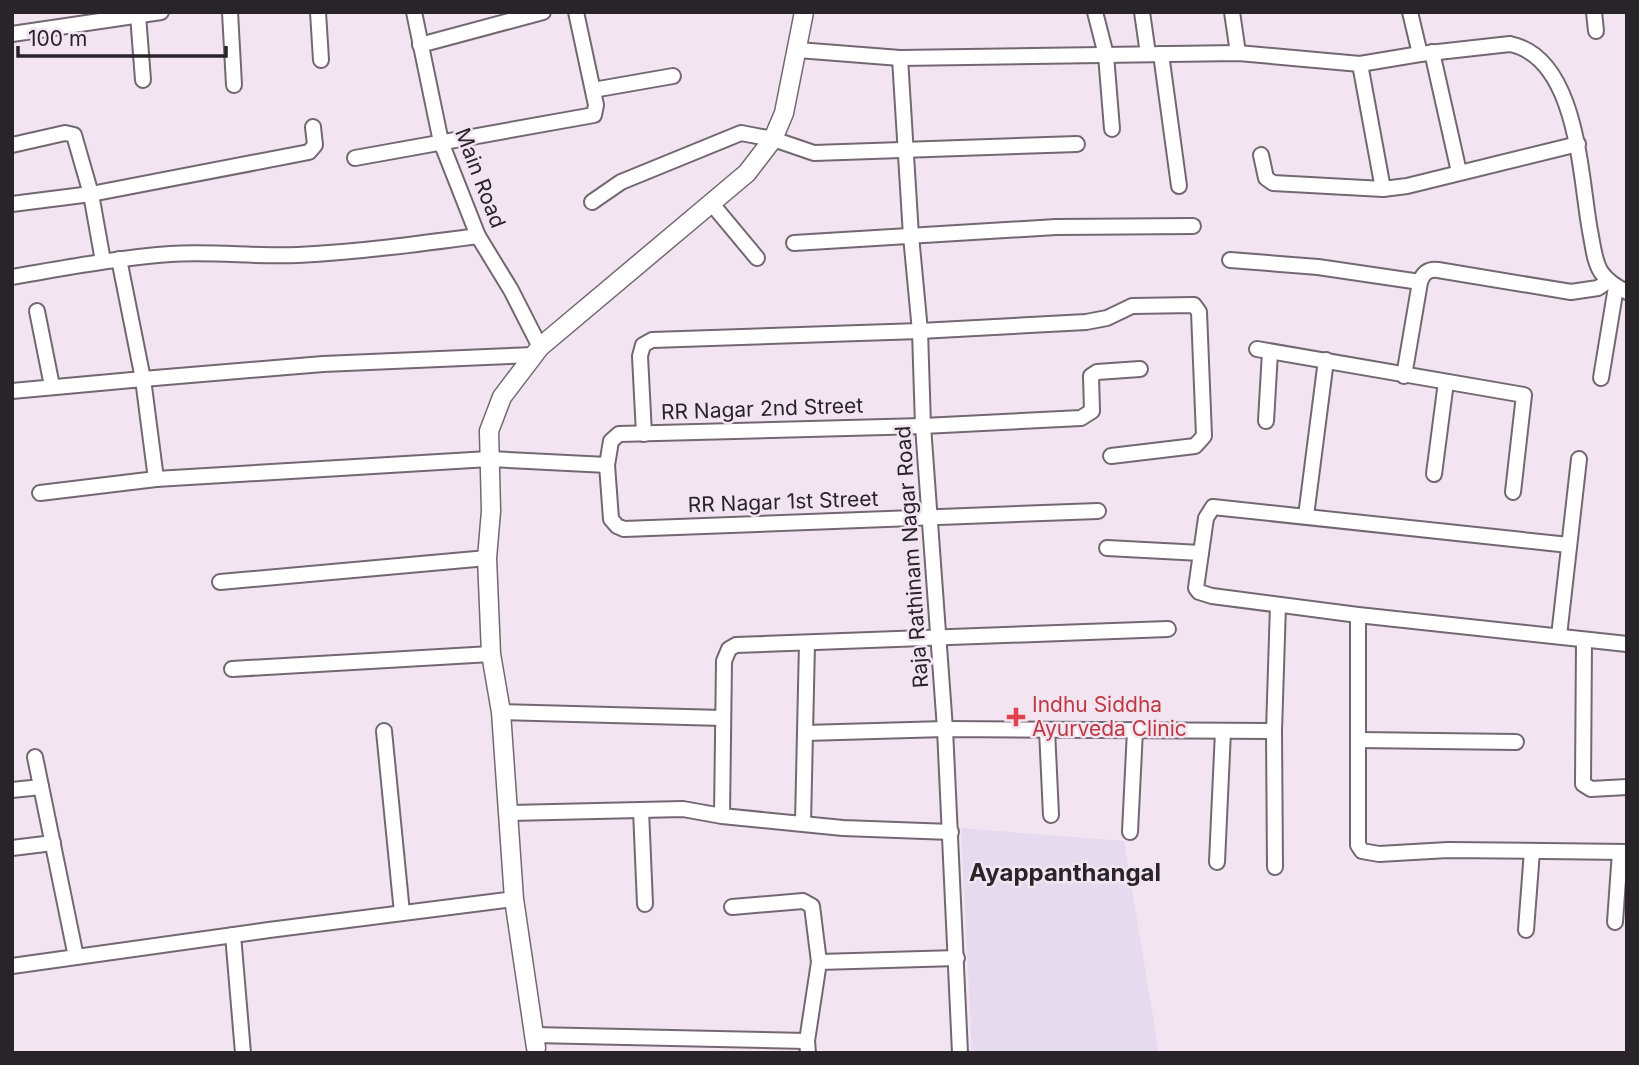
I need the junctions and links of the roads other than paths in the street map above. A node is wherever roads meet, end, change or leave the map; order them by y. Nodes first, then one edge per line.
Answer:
1 (230, 12) edge
2 (318, 12) edge
3 (414, 12) edge
4 (543, 12) edge
5 (576, 12) edge
6 (804, 12) edge
7 (1095, 12) edge
8 (1142, 12) edge
9 (1232, 12) edge
10 (1410, 12) edge
11 (1594, 12) edge
12 (150, 13) edge
13 (520, 15) edge
14 (1595, 31) dead end
15 (12, 34) edge
16 (420, 45) junction
17 (798, 50) junction
18 (1238, 53) junction
19 (1426, 53) junction
20 (1155, 54) junction
21 (1106, 55) junction
22 (900, 58) junction
23 (321, 60) dead end
24 (1360, 64) junction
25 (673, 76) dead end
26 (143, 80) dead end
27 (234, 85) dead end
28 (593, 90) junction
29 (313, 127) dead end
30 (1112, 129) dead end
31 (773, 139) junction
32 (441, 142) junction
33 (12, 145) edge
34 (1077, 145) dead end
35 (1578, 145) junction
36 (905, 150) junction
37 (1261, 155) dead end
38 (355, 158) dead end
39 (1459, 172) junction
40 (1179, 186) dead end
41 (1383, 189) junction
42 (91, 194) junction
43 (592, 202) dead end
44 (12, 204) edge
45 (712, 204) junction
46 (1193, 226) dead end
47 (478, 236) junction
48 (911, 236) junction
49 (794, 243) dead end
50 (119, 258) junction
51 (757, 258) dead end
52 (1230, 260) dead end
53 (103, 261) junction
54 (12, 277) edge
55 (1420, 282) junction
56 (1617, 286) edge
57 (37, 311) dead end
58 (920, 331) junction
59 (537, 351) junction
60 (1326, 360) junction
61 (1140, 369) dead end
62 (1404, 376) junction
63 (1601, 378) dead end
64 (143, 379) junction
65 (1446, 382) junction
66 (52, 386) junction
67 (12, 391) edge
68 (1266, 421) dead end
69 (923, 426) junction
70 (644, 434) junction
71 (1111, 456) dead end
72 (1578, 458) dead end
73 (489, 459) junction
74 (607, 465) junction
75 (1434, 474) dead end
76 (156, 479) junction
77 (1513, 492) dead end
78 (40, 493) dead end
79 (1098, 511) dead end
80 (1306, 516) junction
81 (932, 517) junction
82 (1569, 545) junction
83 (1107, 548) dead end
84 (1201, 553) junction
85 (487, 558) junction
86 (220, 583) dead end
87 (1278, 605) junction
88 (1358, 615) junction
89 (1168, 629) dead end
90 (1559, 636) junction
91 (939, 639) junction
92 (1584, 641) junction
93 (807, 643) junction
94 (1627, 644) edge
95 (491, 654) junction
96 (232, 669) dead end
97 (501, 712) junction
98 (723, 718) junction
99 (945, 729) junction
100 (1047, 730) junction
101 (1135, 730) junction
102 (384, 731) dead end
103 (1223, 731) junction
104 (1274, 731) junction
105 (805, 733) junction
106 (1358, 740) junction
107 (1516, 742) dead end
108 (35, 757) dead end
109 (1627, 787) edge
110 (41, 788) junction
111 (12, 790) edge
112 (641, 810) junction
113 (510, 813) junction
114 (1051, 815) dead end
115 (722, 816) junction
116 (803, 823) junction
117 (951, 832) junction
118 (1130, 832) dead end
119 (53, 843) junction
120 (12, 848) edge
121 (1532, 851) junction
122 (1623, 852) edge
123 (1217, 862) dead end
124 (1275, 867) dead end
125 (514, 899) junction
126 (645, 904) dead end
127 (732, 906) dead end
128 (402, 913) junction
129 (1615, 922) dead end
130 (1526, 930) dead end
131 (233, 935) junction
132 (76, 957) junction
133 (957, 958) junction
134 (819, 962) junction
135 (12, 966) edge
136 (537, 1047) edge
137 (808, 1047) edge
138 (243, 1053) edge
139 (960, 1053) edge

1 - 27 street
2 - 23 street
3 - 16 street, Main Road
4 - 13 street
5 - 28 street
6 - 17 street
7 - 21 street
8 - 20 street
9 - 18 street
10 - 19 street
11 - 14 street
12 - 15 street
12 - 26 street
13 - 16 street
16 - 32 street, Main Road
17 - 22 street
17 - 31 street
18 - 20 street
18 - 24 street
19 - 24 street
19 - 35 street
19 - 39 street
20 - 21 street
20 - 40 street
21 - 22 street
21 - 30 street
22 - 36 street, Raja Rathinam Nagar Road
24 - 41 street
25 - 28 street
28 - 32 street
29 - 42 street
31 - 36 street
31 - 43 street
31 - 45 street
32 - 38 street
32 - 47 street, Main Road
33 - 42 street
34 - 36 street
35 - 39 street
35 - 56 street
36 - 48 street, Raja Rathinam Nagar Road
37 - 41 street
39 - 41 street
42 - 44 street
42 - 53 street
45 - 51 street
45 - 59 street
46 - 48 street
47 - 50 street
47 - 59 street, Main Road
48 - 49 street
48 - 58 street, Raja Rathinam Nagar Road
50 - 53 street
50 - 64 street
52 - 55 street
53 - 54 street
55 - 56 street
55 - 62 street
56 - 63 street
57 - 66 street
58 - 69 street, Raja Rathinam Nagar Road
58 - 70 street
58 - 71 street
59 - 64 street
59 - 73 street
60 - 62 street
60 - 68 street
60 - 80 street
61 - 69 street, RR Nagar 2nd Street
62 - 65 street
64 - 66 street
64 - 76 street
65 - 75 street
65 - 77 street
66 - 67 street
69 - 70 street, RR Nagar 2nd Street
69 - 81 street, Raja Rathinam Nagar Road
70 - 74 street, RR Nagar 2nd Street
72 - 82 street
73 - 74 street
73 - 76 street
73 - 85 street
74 - 81 street, RR Nagar 1st Street
76 - 78 street
79 - 81 street, RR Nagar 1st Street
80 - 82 street
80 - 84 street
81 - 91 street, Raja Rathinam Nagar Road
82 - 90 street
83 - 84 street
84 - 87 street
85 - 86 street
85 - 95 street
87 - 88 street
87 - 104 street
88 - 90 street
88 - 106 street
89 - 91 street
90 - 92 street
91 - 93 street
91 - 99 street, Raja Rathinam Nagar Road
92 - 94 street
92 - 109 street
93 - 98 street
93 - 105 street
95 - 96 street
95 - 97 street
97 - 98 street
97 - 113 street
98 - 115 street
99 - 100 street
99 - 105 street
99 - 117 street, Raja Rathinam Nagar Road
100 - 101 street
100 - 114 street
101 - 103 street
101 - 118 street
102 - 128 street
103 - 104 street
103 - 123 street
104 - 124 street
105 - 116 street
106 - 107 street
106 - 121 street
108 - 110 street
110 - 111 street
110 - 119 street
112 - 113 street
112 - 115 street
112 - 126 street
113 - 125 street
115 - 116 street
116 - 117 street
117 - 133 street, Raja Rathinam Nagar Road
119 - 120 street
119 - 132 street
121 - 122 street
121 - 130 street
122 - 129 street
125 - 128 street
125 - 136 street
127 - 134 street
128 - 131 street
131 - 132 street
131 - 138 street
132 - 135 street
133 - 134 street
133 - 139 street, Raja Rathinam Nagar Road
134 - 137 street
136 - 137 street

